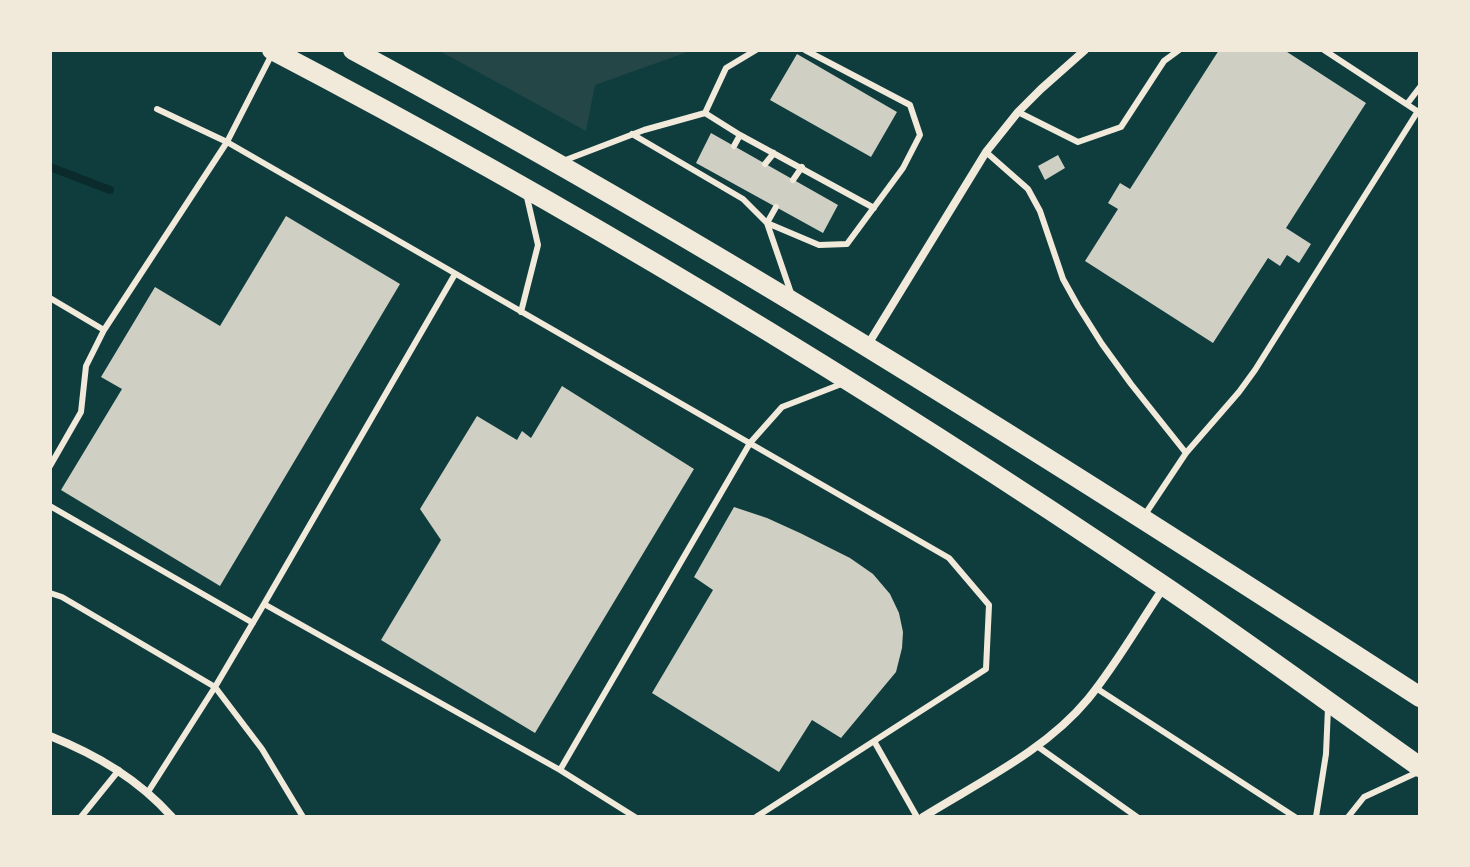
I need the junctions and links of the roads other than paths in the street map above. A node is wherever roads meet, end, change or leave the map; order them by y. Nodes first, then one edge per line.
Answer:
1 (273, 50) edge
2 (353, 50) edge
3 (756, 50) edge
4 (805, 50) edge
5 (1085, 50) edge
6 (1179, 50) edge
7 (1324, 50) edge
8 (1420, 87) edge
9 (1407, 104) junction
10 (157, 109) dead end
11 (1018, 112) junction
12 (1419, 112) edge
13 (705, 113) junction
14 (632, 134) junction
15 (740, 135) junction
16 (227, 142) junction
17 (734, 146) dead end
18 (986, 152) junction
19 (774, 153) junction
20 (559, 163) junction
21 (765, 164) dead end
22 (802, 167) junction
23 (793, 180) dead end
24 (524, 186) junction
25 (748, 192) dead end
26 (743, 199) junction
27 (776, 207) dead end
28 (874, 208) junction
29 (767, 223) junction
30 (455, 274) junction
31 (50, 298) edge
32 (795, 304) junction
33 (521, 312) junction
34 (104, 330) junction
35 (866, 347) junction
36 (850, 381) junction
37 (750, 443) junction
38 (1186, 453) junction
39 (50, 466) edge
40 (50, 506) edge
41 (1142, 519) junction
42 (1164, 586) junction
43 (50, 593) edge
44 (264, 604) junction
45 (253, 623) junction
46 (215, 687) junction
47 (1096, 688) junction
48 (1420, 697) edge
49 (1328, 701) junction
50 (50, 736) edge
51 (874, 741) junction
52 (1037, 746) junction
53 (1420, 769) edge
54 (119, 770) junction
55 (560, 770) junction
56 (148, 792) junction
57 (81, 817) edge
58 (172, 817) edge
59 (303, 817) edge
60 (635, 817) edge
61 (756, 817) edge
62 (920, 817) edge
63 (1137, 817) edge
64 (1295, 817) edge
65 (1316, 817) edge
66 (1348, 817) edge

1 - 16 lane
1 - 24 main road
2 - 20 main road
3 - 13 lane
4 - 28 lane
5 - 11 street
6 - 11 lane
7 - 9 lane
8 - 9 lane
9 - 12 lane
10 - 16 lane
11 - 18 street
12 - 38 lane
13 - 14 lane
13 - 15 lane
14 - 20 lane
14 - 26 lane
15 - 17 lane
15 - 19 lane
16 - 30 lane
16 - 34 lane
18 - 35 street
18 - 38 lane
19 - 21 lane
19 - 22 lane
20 - 32 main road
22 - 23 lane
22 - 28 lane
24 - 33 lane
24 - 36 main road
25 - 26 lane
26 - 29 lane
27 - 29 lane
28 - 29 lane
29 - 32 lane
30 - 33 lane
30 - 44 lane
31 - 34 lane
32 - 35 main road
33 - 37 lane
34 - 39 lane
35 - 41 main road
36 - 37 lane
36 - 42 main road
37 - 51 lane
37 - 55 lane
38 - 41 lane
40 - 45 lane
41 - 48 main road
42 - 47 street
42 - 49 main road
43 - 46 lane
44 - 45 lane
44 - 55 lane
45 - 46 lane
46 - 56 lane
46 - 59 lane
47 - 52 street
47 - 64 lane
49 - 53 main road
49 - 65 lane
50 - 54 street
51 - 61 lane
51 - 62 lane
52 - 62 street
52 - 63 lane
53 - 66 lane
54 - 56 street
54 - 57 lane
55 - 60 lane
56 - 58 street

